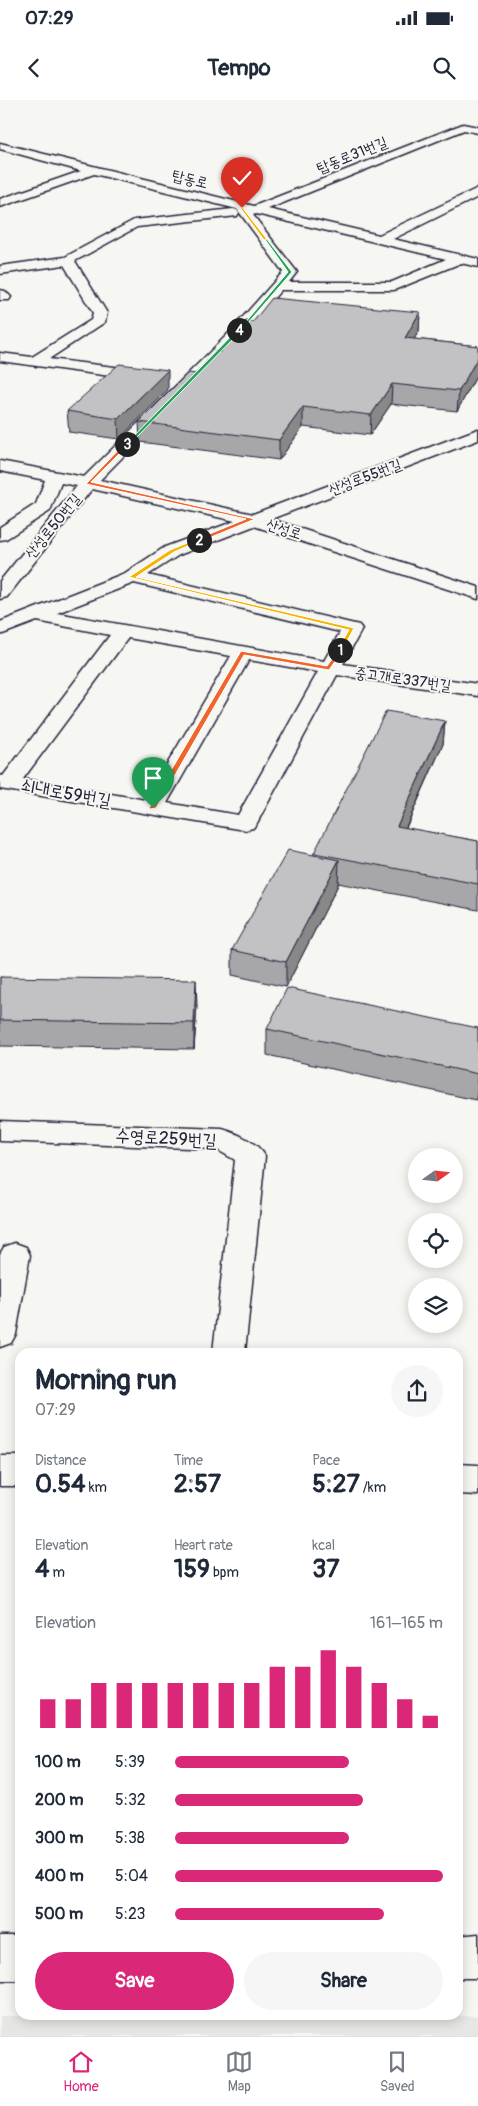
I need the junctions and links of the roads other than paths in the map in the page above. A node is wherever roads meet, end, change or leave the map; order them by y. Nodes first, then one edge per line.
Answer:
1 (478, 130) edge
2 (0, 146) edge
3 (91, 171) junction
4 (478, 192) edge
5 (0, 203) edge
6 (246, 210) junction
7 (382, 239) junction
8 (461, 258) junction
9 (68, 260) junction
10 (478, 263) edge
11 (0, 270) edge
12 (277, 286) junction
13 (264, 301) junction
14 (283, 301) edge
15 (0, 357) edge
16 (35, 361) junction
17 (189, 381) junction
18 (478, 434) edge
19 (0, 466) edge
20 (56, 477) junction
21 (88, 483) junction
22 (252, 519) junction
23 (0, 535) edge
24 (132, 577) junction
25 (2, 585) edge
26 (478, 593) edge
27 (0, 609) edge
28 (35, 615) junction
29 (0, 629) edge
30 (123, 631) junction
31 (243, 653) junction
32 (329, 668) junction
33 (478, 690) edge
34 (4, 782) edge
35 (153, 808) junction
36 (0, 1131) edge
37 (14, 1254) dead end
38 (0, 1334) edge
39 (229, 1348) edge
40 (0, 1471) edge
41 (15, 1471) edge
42 (463, 1479) edge
43 (478, 1480) edge
44 (463, 1956) edge
45 (478, 1956) edge
46 (0, 1958) edge
47 (15, 1958) edge

1 - 6 street, 탑동로31번길
2 - 3 street, 탑동로
3 - 5 street
3 - 6 street, 탑동로
4 - 7 street
6 - 7 street, 탑동로
6 - 9 street
6 - 12 street, 산성로50번길
7 - 8 street, 탑동로
8 - 10 street, 탑동로
8 - 12 street
9 - 11 street
9 - 16 street
12 - 13 street, 산성로50번길
13 - 14 street
13 - 17 street, 산성로50번길
15 - 16 street
16 - 17 street
17 - 21 street, 산성로50번길
18 - 22 street, 산성로55번길
19 - 20 street, 산성로
20 - 21 street, 산성로
20 - 23 street
21 - 22 street, 산성로
21 - 25 street, 산성로50번길
22 - 24 street, 산성로55번길
22 - 26 street, 산성로
24 - 28 street, 산성로55번길
24 - 32 street, 중고개로337번길
27 - 28 street, 중고개로337번길
28 - 29 street, 산성로55번길
28 - 30 street, 중고개로337번길
30 - 31 street, 중고개로337번길
30 - 34 street, 쇠내로59번길
31 - 32 street, 중고개로337번길
31 - 35 street
32 - 33 street, 중고개로337번길
32 - 35 street, 쇠내로59번길
34 - 35 street, 쇠내로59번길
36 - 39 street, 수영로259번길
37 - 38 street
40 - 41 street
42 - 43 street
44 - 45 street
46 - 47 street

